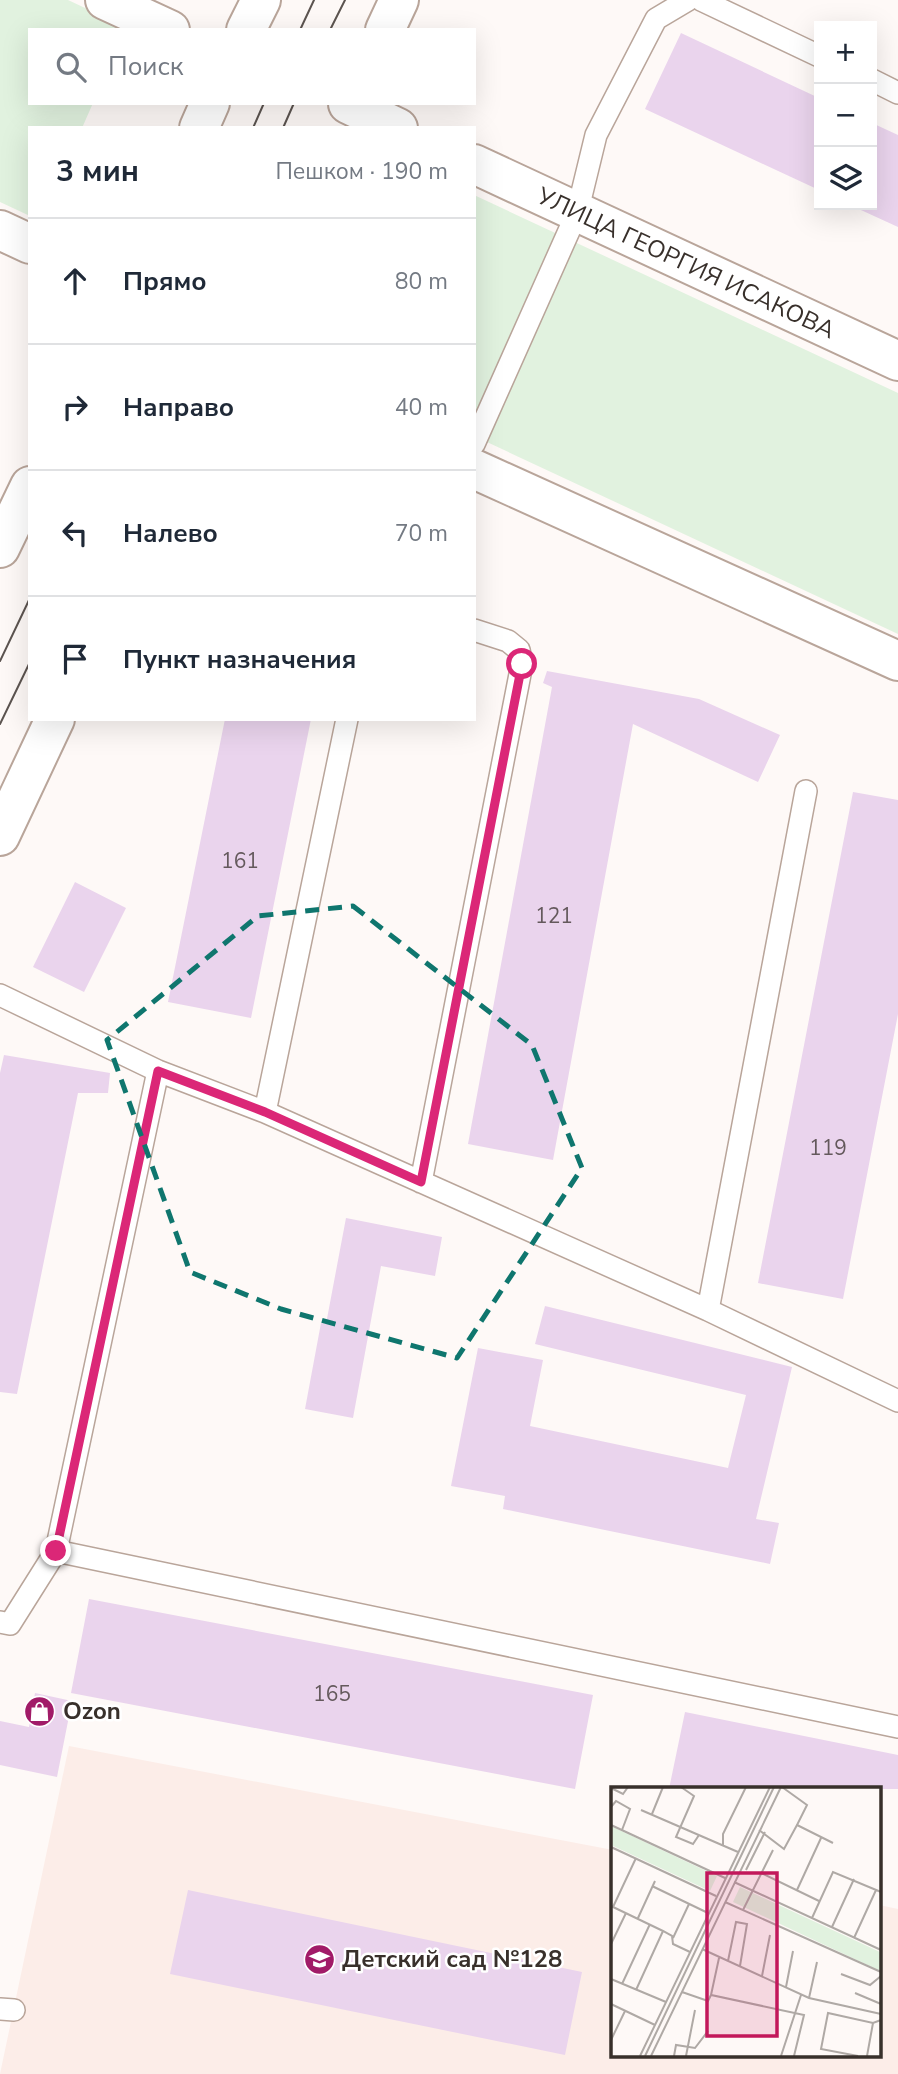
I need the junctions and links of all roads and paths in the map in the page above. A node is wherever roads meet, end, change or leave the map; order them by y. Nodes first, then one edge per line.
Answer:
1 (105, 0) edge
2 (261, 0) edge
3 (399, 0) edge
4 (688, 0) edge
5 (701, 0) edge
6 (166, 28) edge
7 (247, 28) edge
8 (386, 28) edge
9 (814, 54) edge
10 (877, 82) edge
11 (898, 93) edge
12 (210, 105) edge
13 (345, 112) edge
14 (200, 126) edge
15 (391, 126) edge
16 (476, 165) edge
17 (577, 213) junction
18 (0, 230) edge
19 (28, 243) edge
20 (898, 361) edge
21 (476, 440) edge
22 (476, 470) edge
23 (17, 494) edge
24 (0, 548) edge
25 (476, 631) edge
26 (898, 662) edge
27 (54, 721) edge
28 (347, 721) edge
29 (806, 791) dead end
30 (0, 836) edge
31 (0, 995) edge
32 (158, 1071) junction
33 (265, 1112) junction
34 (421, 1182) junction
35 (708, 1310) junction
36 (898, 1401) edge
37 (56, 1551) junction
38 (0, 1622) edge
39 (898, 1727) edge

1 - 6 street
2 - 7 street
3 - 8 street
4 - 17 lane
5 - 9 lane
10 - 11 lane
12 - 14 street
13 - 15 street
16 - 17 street, УЛИЦА ГЕОРГИЯ ИСАКОВА
17 - 20 street, УЛИЦА ГЕОРГИЯ ИСАКОВА
17 - 21 lane
18 - 19 street
22 - 26 street
23 - 24 street
25 - 34 lane
27 - 30 street
28 - 33 lane
29 - 35 lane
31 - 32 lane
32 - 33 lane
32 - 37 lane
33 - 34 lane
34 - 35 lane
35 - 36 lane
37 - 38 lane
37 - 39 lane

